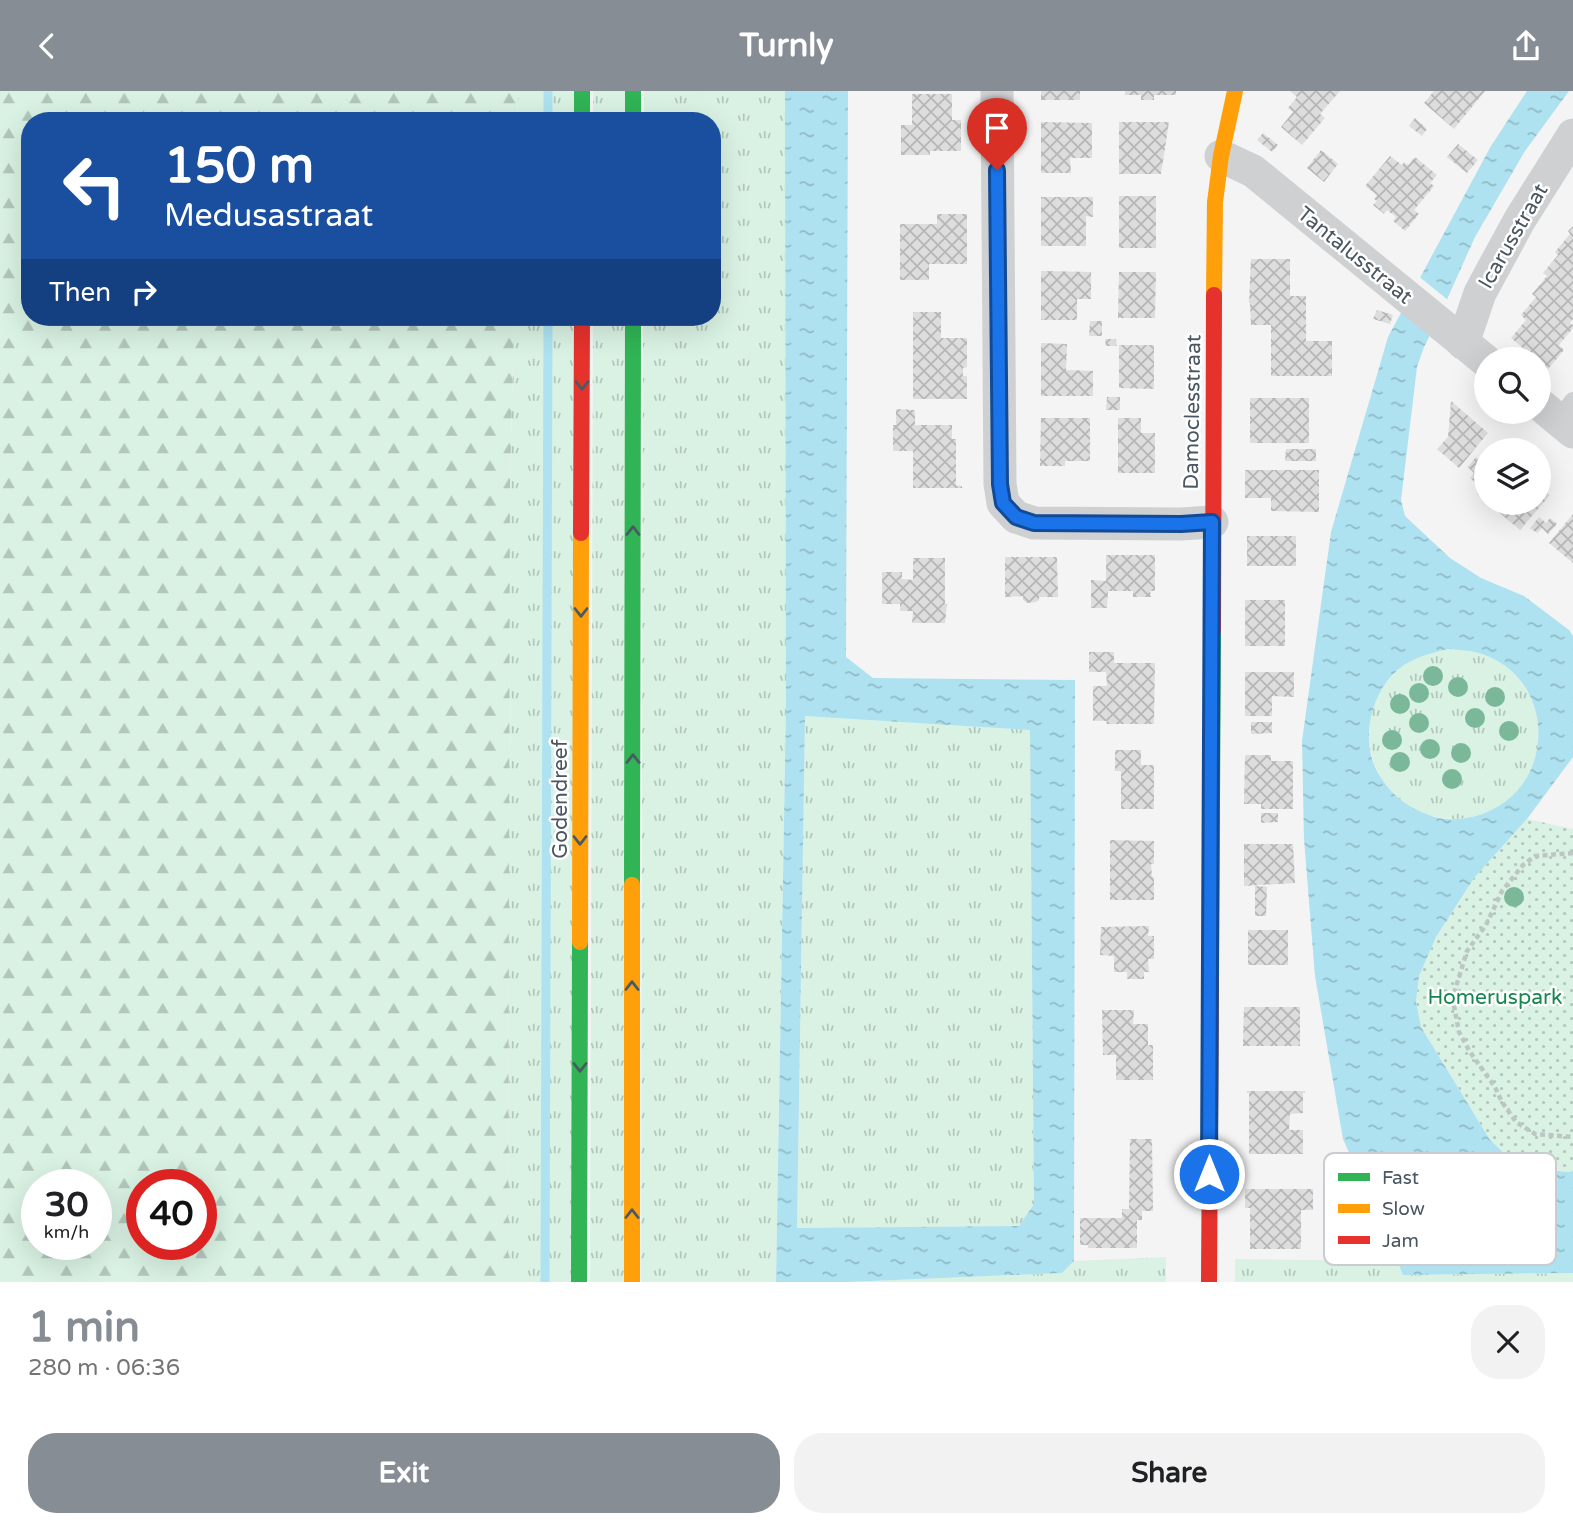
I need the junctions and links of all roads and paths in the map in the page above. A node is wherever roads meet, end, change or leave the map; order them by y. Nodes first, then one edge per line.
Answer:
1 (582, 91) edge
2 (633, 91) edge
3 (997, 91) edge
4 (1235, 91) edge
5 (582, 112) edge
6 (633, 112) edge
7 (1573, 135) edge
8 (1221, 156) junction
9 (582, 326) edge
10 (633, 326) edge
11 (1462, 342) edge
12 (1212, 522) junction
13 (1573, 853) edge
14 (1573, 1137) edge
15 (579, 1282) edge
16 (632, 1282) edge
17 (1209, 1282) edge

1 - 5 main road
2 - 6 main road
3 - 12 street
4 - 8 main road, Damoclesstraat
7 - 11 street, Icarusstraat
8 - 11 street, Tantalusstraat
8 - 12 main road, Damoclesstraat
9 -> 15 main road, Godendreef
16 -> 10 main road
12 - 17 main road, Damoclesstraat
13 - 14 path

